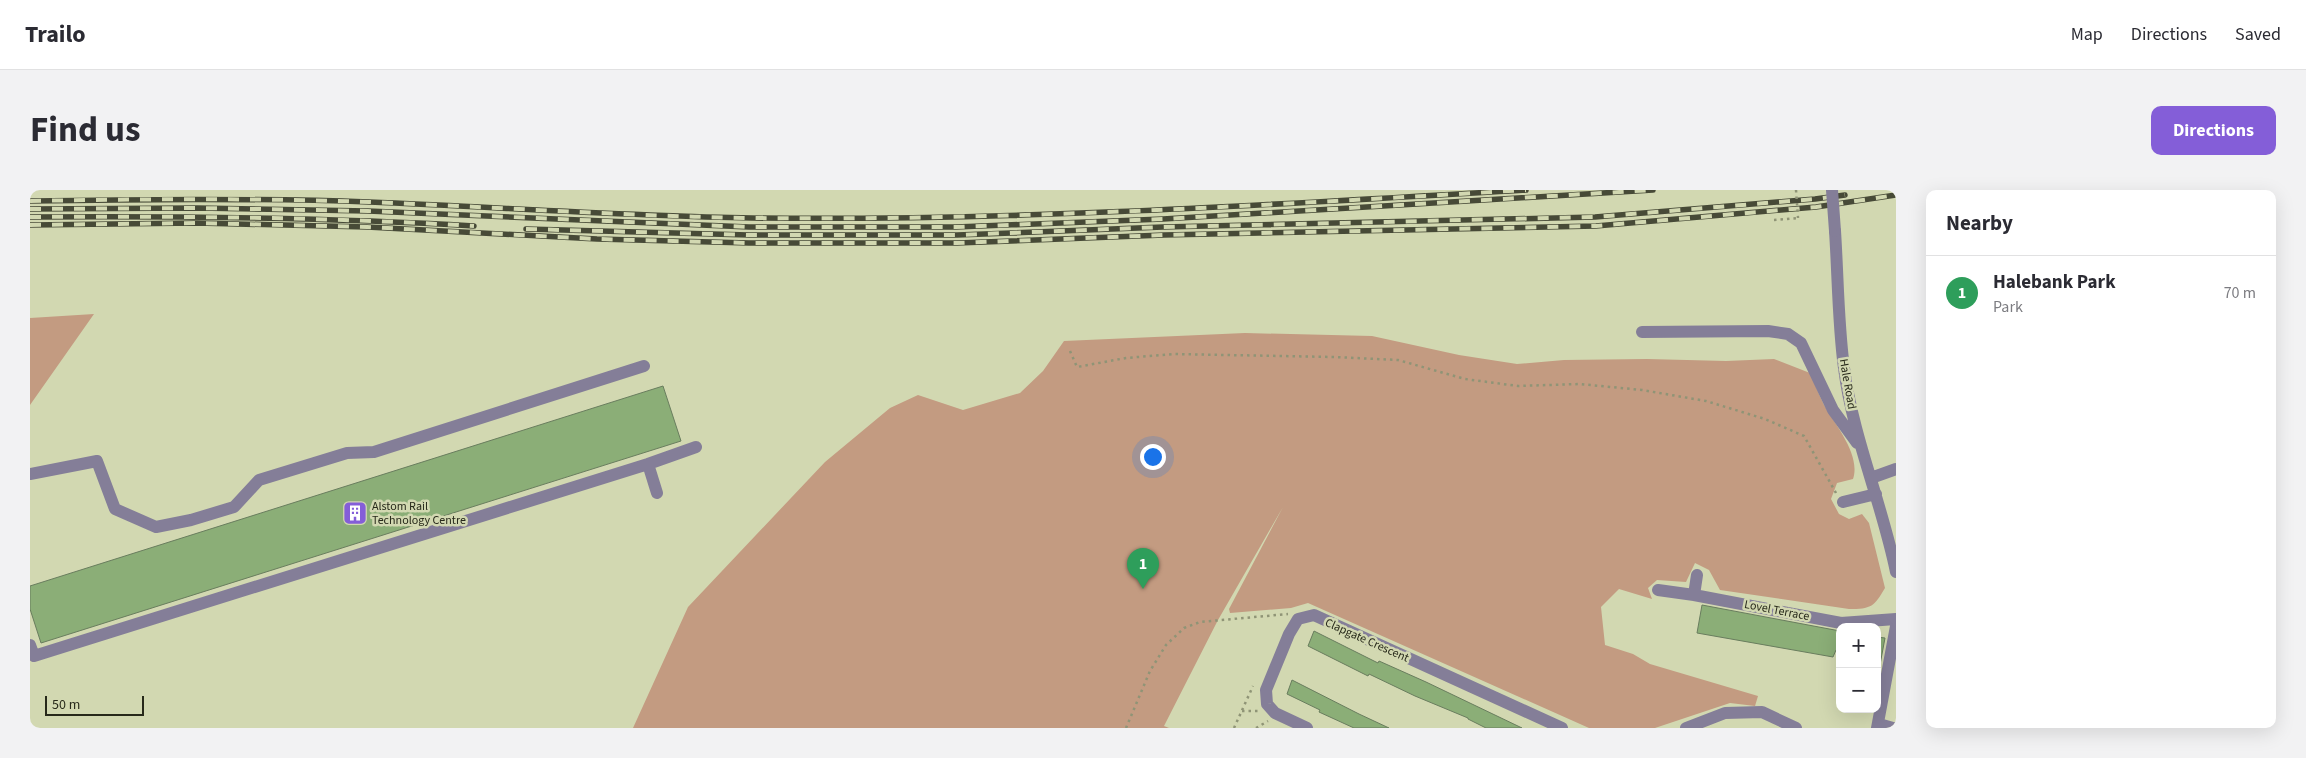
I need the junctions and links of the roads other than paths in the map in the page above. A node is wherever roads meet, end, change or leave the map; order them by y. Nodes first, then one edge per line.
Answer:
1 (1832, 190) edge
2 (1642, 332) dead end
3 (644, 366) dead end
4 (696, 447) dead end
5 (1860, 447) junction
6 (648, 464) junction
7 (1896, 469) edge
8 (30, 474) edge
9 (1871, 478) junction
10 (657, 493) dead end
11 (1876, 494) junction
12 (1844, 502) road end
13 (1896, 572) edge
14 (1697, 575) dead end
15 (1658, 590) dead end
16 (1694, 595) junction
17 (1896, 619) edge
18 (1896, 626) edge
19 (30, 645) edge
20 (1890, 702) edge
21 (1878, 726) edge
22 (1307, 728) edge
23 (1562, 728) edge
24 (1686, 728) edge
25 (1796, 728) edge
26 (1893, 728) edge

1 - 5 street, Hale Road, bridge
2 - 5 street
3 - 8 street
4 - 6 street
5 - 9 street, Hale Road
6 - 10 street
6 - 19 street
7 - 9 street
9 - 11 street, Hale Road
11 - 12 street
11 - 13 street, Hale Road
14 - 16 street
15 - 16 street, Lovel Terrace
16 - 17 street, Lovel Terrace
18 - 20 street
20 - 21 street
21 - 26 street
22 - 23 street, Clapgate Crescent
24 - 25 street

